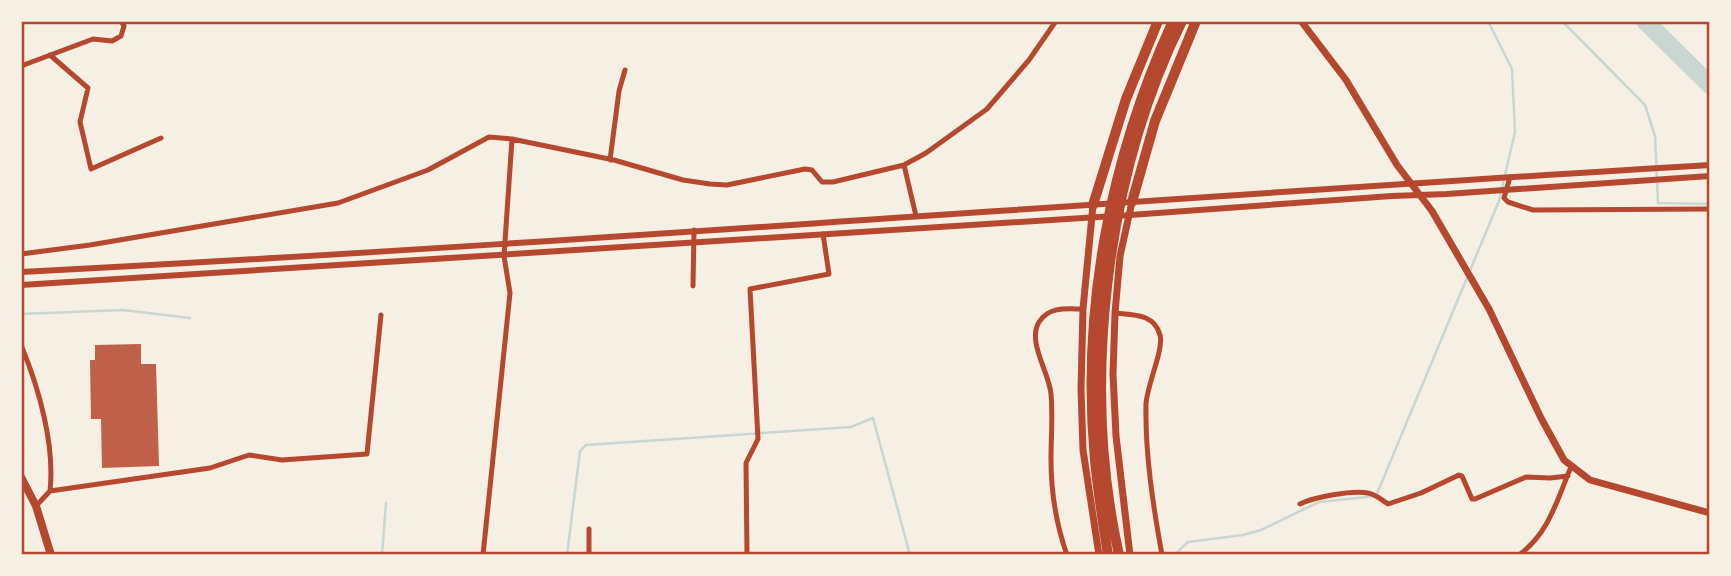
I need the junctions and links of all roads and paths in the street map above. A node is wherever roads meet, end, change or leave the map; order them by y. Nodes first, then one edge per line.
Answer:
1 (121, 21) edge
2 (1056, 21) edge
3 (1158, 21) edge
4 (1173, 21) edge
5 (1182, 21) edge
6 (1196, 21) edge
7 (1301, 21) edge
8 (50, 55) junction
9 (21, 66) edge
10 (625, 71) dead end
11 (161, 138) dead end
12 (512, 139) junction
13 (610, 160) junction
14 (904, 165) junction
15 (1709, 165) edge
16 (1710, 176) edge
17 (1510, 177) junction
18 (1411, 182) junction
19 (1506, 190) junction
20 (1420, 195) junction
21 (1132, 202) junction
22 (1093, 205) junction
23 (1051, 207) junction
24 (1710, 209) edge
25 (1130, 215) junction
26 (916, 216) junction
27 (1092, 218) junction
28 (1052, 220) junction
29 (694, 230) junction
30 (822, 234) junction
31 (507, 242) junction
32 (692, 243) junction
33 (21, 254) edge
34 (504, 256) junction
35 (270, 258) junction
36 (271, 270) junction
37 (21, 272) edge
38 (21, 285) edge
39 (693, 286) dead end
40 (1083, 309) junction
41 (1115, 313) junction
42 (381, 315) dead end
43 (21, 345) edge
44 (1097, 368) junction
45 (1572, 467) junction
46 (1568, 475) junction
47 (21, 477) edge
48 (50, 491) junction
49 (1300, 504) dead end
50 (36, 506) junction
51 (1710, 513) edge
52 (589, 529) dead end
53 (51, 555) edge
54 (483, 555) edge
55 (589, 555) edge
56 (747, 555) edge
57 (1067, 555) edge
58 (1099, 555) edge
59 (1108, 555) edge
60 (1119, 555) edge
61 (1130, 555) edge
62 (1162, 555) edge
63 (1518, 555) edge

1 - 8 street
2 - 14 street
3 - 22 highway
4 - 44 highway
5 - 44 highway
6 - 21 highway
7 - 18 main road
8 - 9 street
8 - 11 street
10 - 13 street
12 - 13 street
12 - 31 street
12 - 33 street
13 - 14 street
14 - 26 street
15 - 17 street
16 - 19 street
17 - 18 street
17 - 19 street
18 - 20 main road
18 - 21 street
19 - 20 street
19 - 24 street
20 - 25 street
20 - 45 main road
21 - 22 street
21 - 25 main road
22 - 23 street
22 - 27 main road
23 - 26 street
23 - 28 street
25 - 27 street
25 - 41 main road
26 - 29 street
27 - 28 street
27 - 40 main road
28 - 30 street
29 - 31 street
29 - 32 street
30 - 32 street
30 - 56 street
31 - 34 street
31 - 35 street
32 - 34 street
32 - 39 street
34 - 36 street
34 - 54 street
35 - 36 street
35 - 37 street
36 - 38 street
40 - 57 street
40 - 58 main road
41 - 61 main road
41 - 62 street
42 - 48 street
43 - 48 street
44 - 59 highway
44 - 60 highway
45 - 46 street
45 - 51 main road
46 - 49 street
46 - 63 street
47 - 50 main road
48 - 50 street
50 - 53 main road
52 - 55 street

